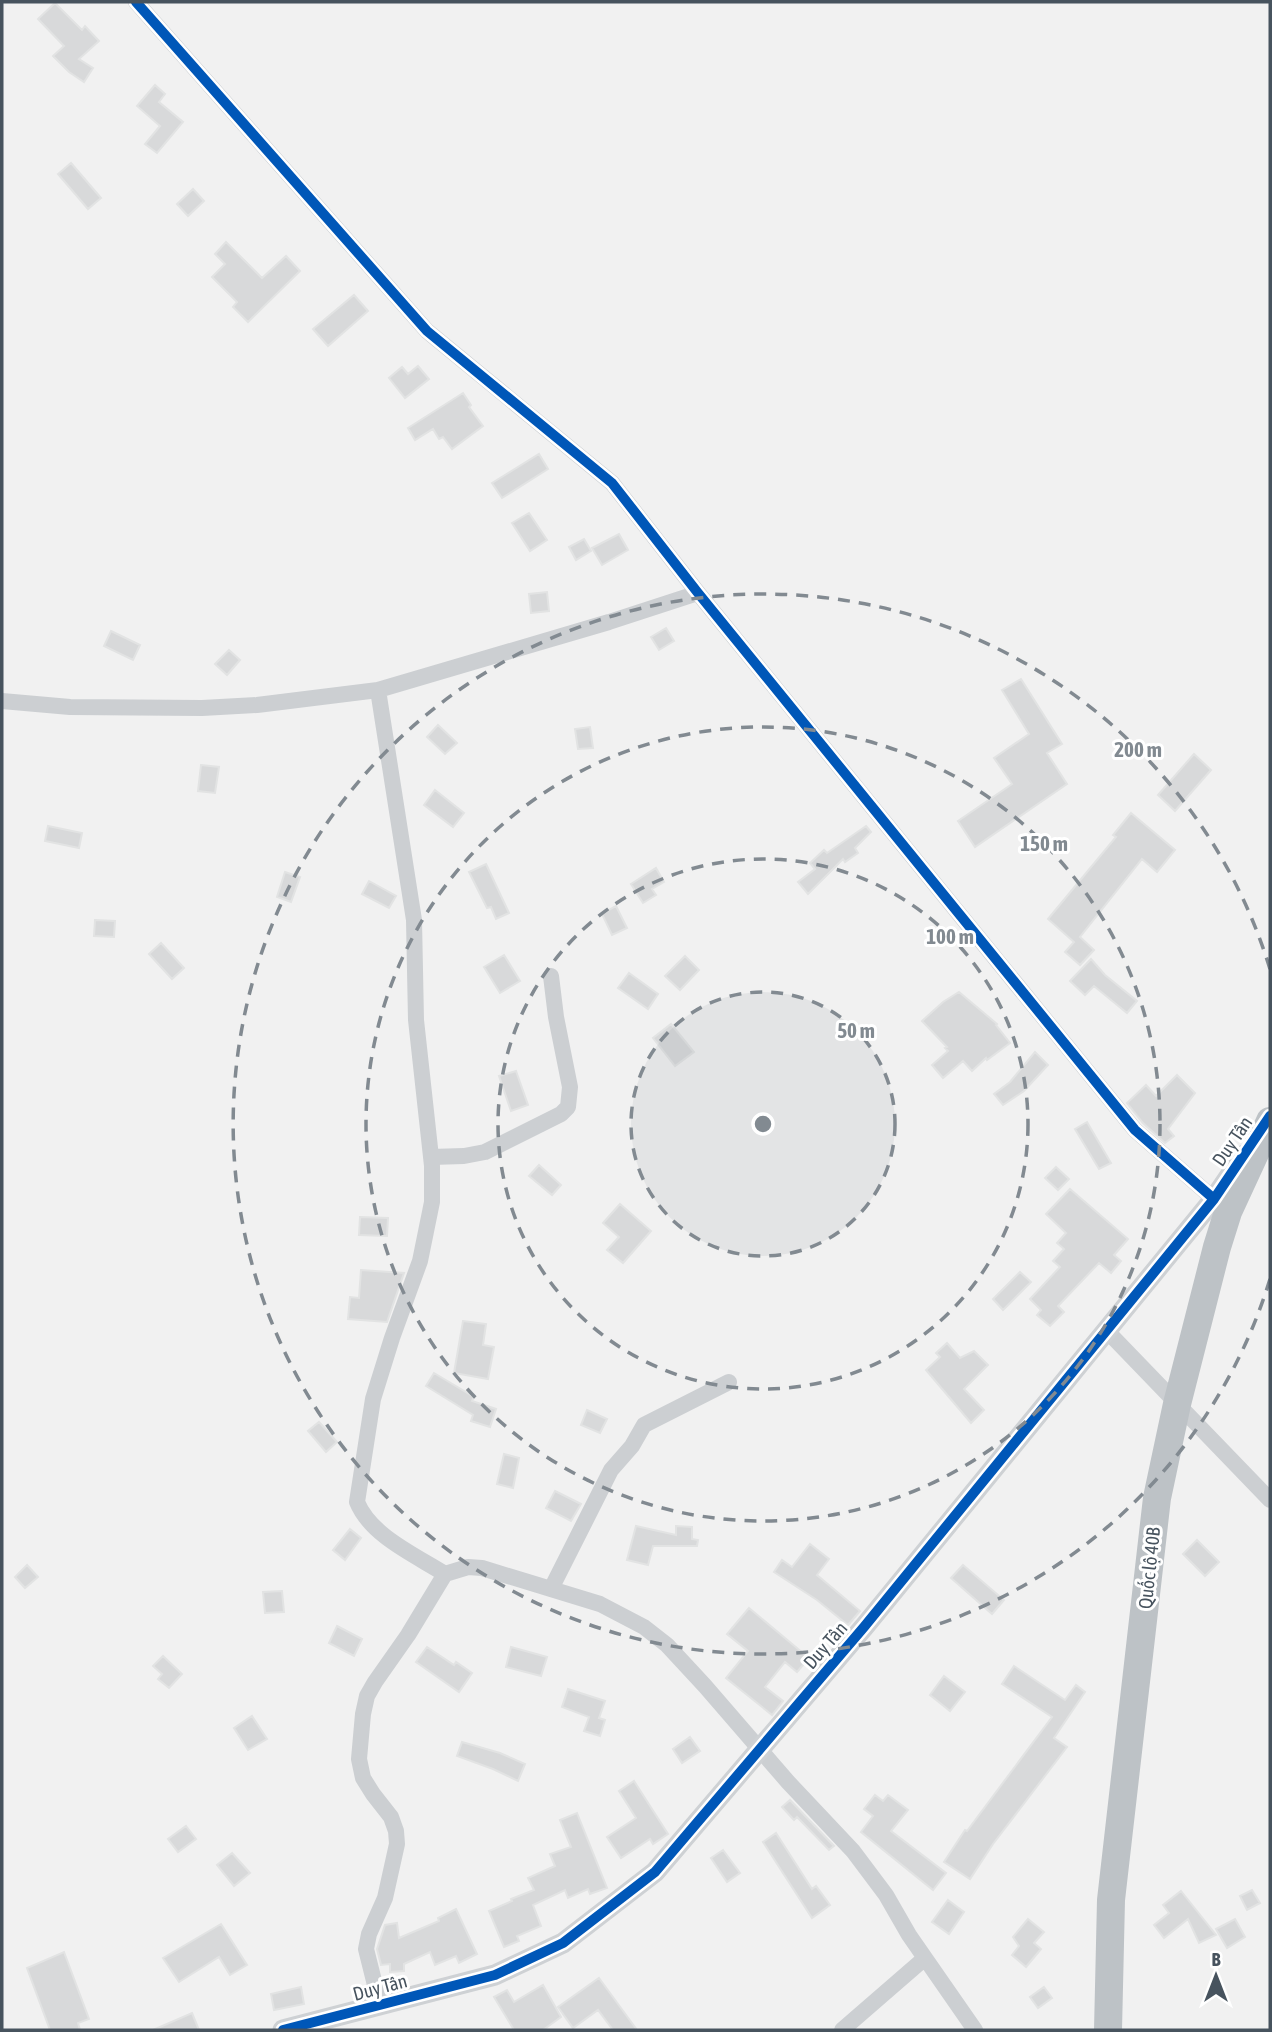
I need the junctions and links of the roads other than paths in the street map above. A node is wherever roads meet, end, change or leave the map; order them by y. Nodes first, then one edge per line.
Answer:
1 (136, 2) edge
2 (698, 593) junction
3 (378, 690) junction
4 (2, 701) edge
5 (551, 976) dead end
6 (1270, 1116) edge
7 (1270, 1121) edge
8 (430, 1157) junction
9 (1214, 1199) junction
10 (1107, 1331) junction
11 (729, 1382) dead end
12 (1177, 1404) junction
13 (1270, 1500) edge
14 (445, 1574) junction
15 (551, 1589) junction
16 (759, 1749) junction
17 (925, 1958) junction
18 (380, 2005) junction
19 (972, 2025) edge
20 (283, 2030) edge
21 (842, 2030) edge
22 (954, 2030) edge
23 (1108, 2030) edge

1 - 2 street
2 - 3 street
2 - 9 street
3 - 4 street
3 - 8 street
5 - 8 street
6 - 9 street, Duy Tân
7 - 12 highway, Quốc lộ 40B
8 - 14 street
9 - 10 street, Duy Tân
10 - 12 street
10 - 16 street, Duy Tân
11 - 15 street
12 - 13 street
12 - 23 highway, Quốc lộ 40B
14 - 15 street
14 - 18 street
15 - 16 street
16 - 17 street
16 - 18 street, Duy Tân
17 - 19 street
17 - 21 street
18 - 20 street, Duy Tân
19 - 22 street

